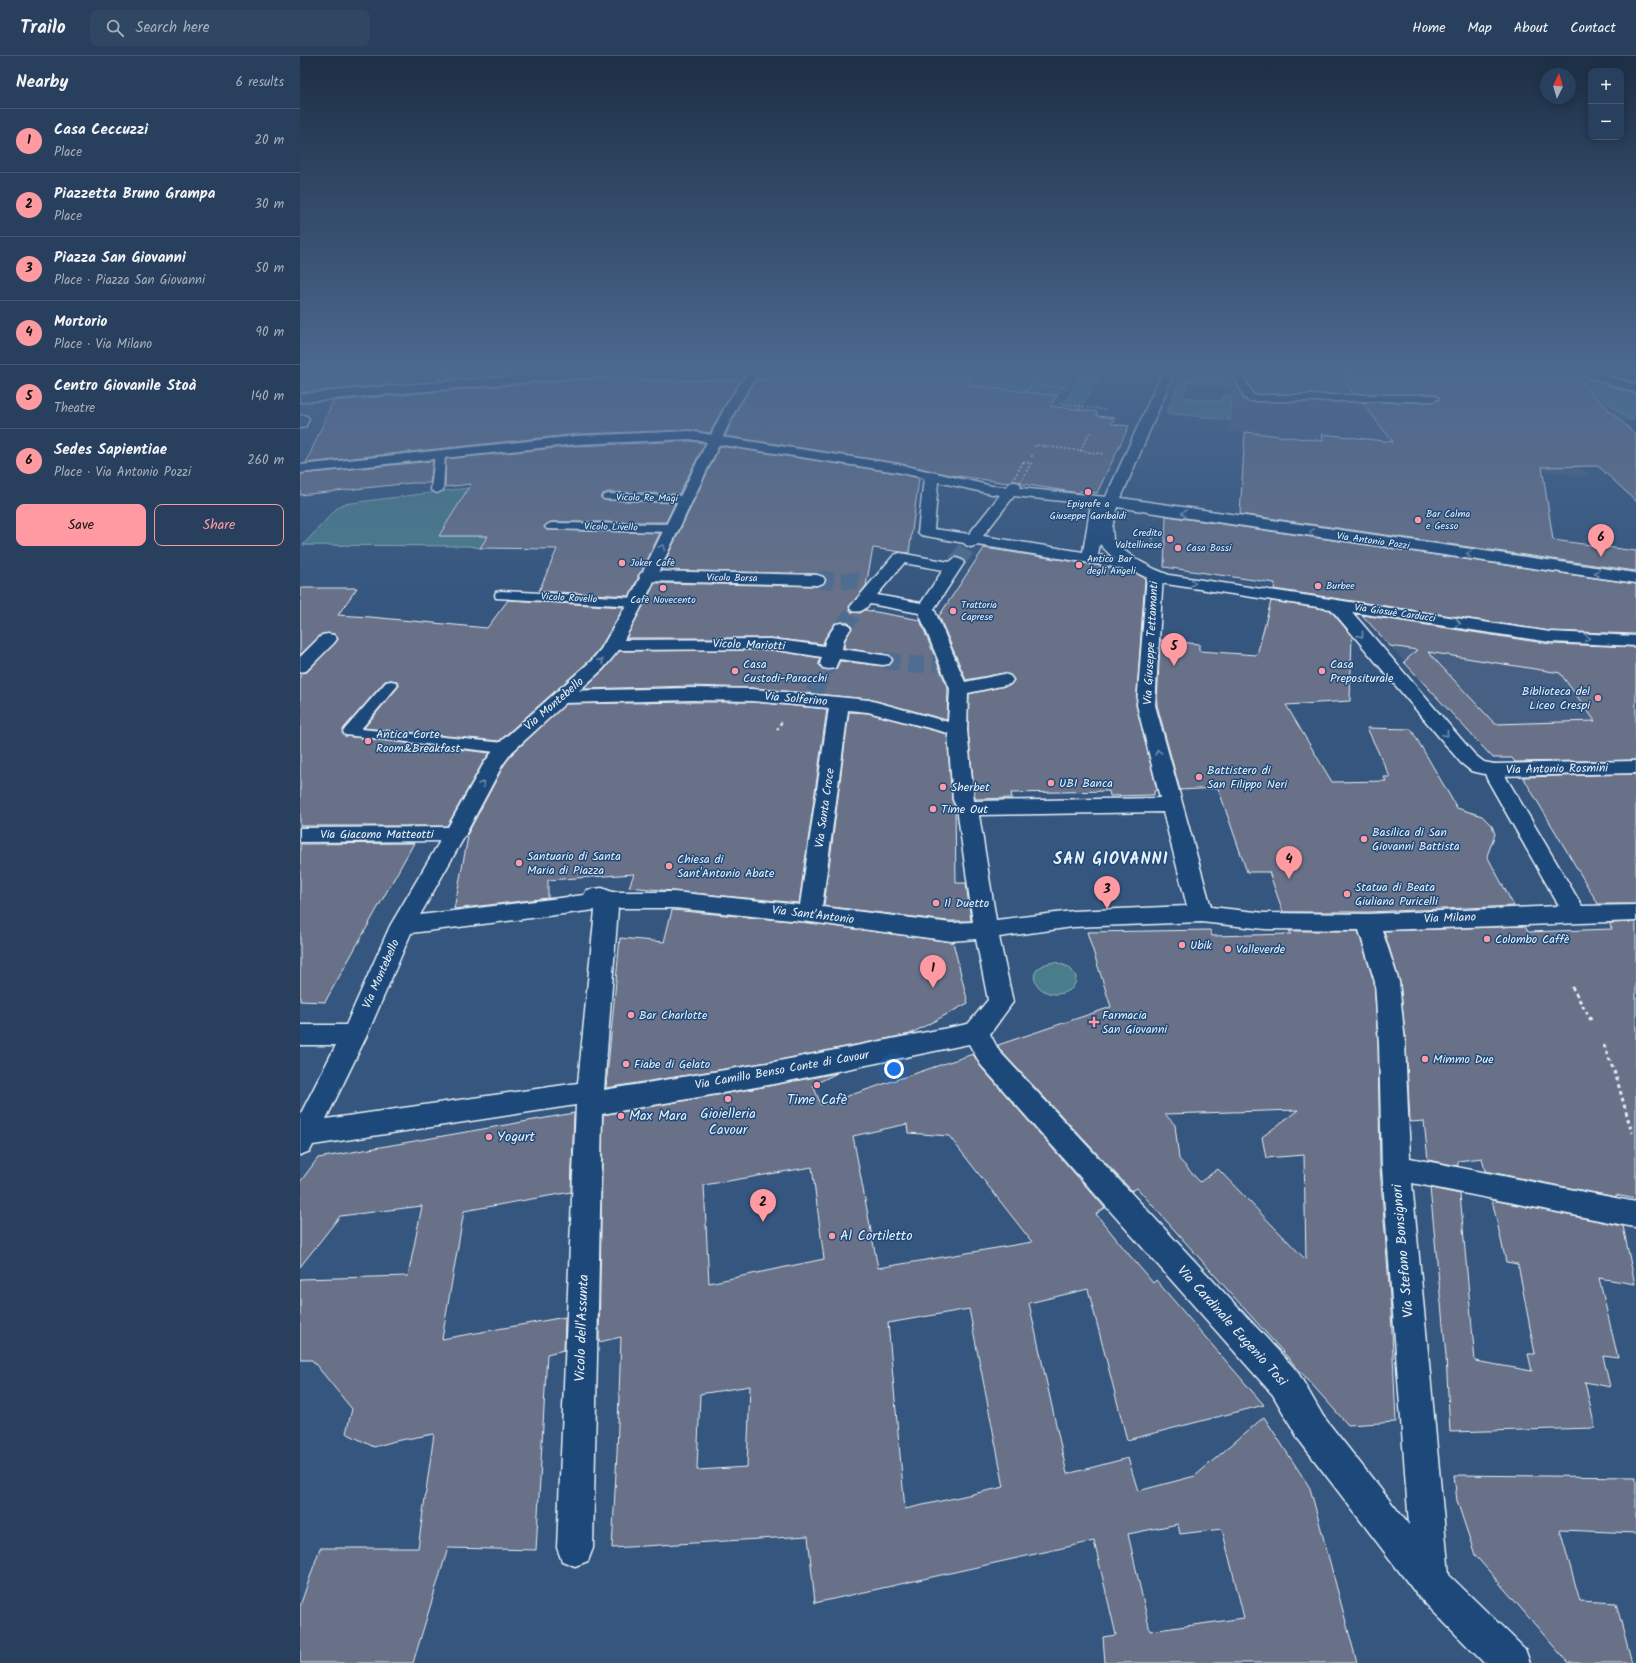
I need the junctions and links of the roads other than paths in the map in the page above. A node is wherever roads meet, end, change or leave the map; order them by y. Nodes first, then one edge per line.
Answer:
1 (499, 448) edge
2 (710, 448) edge
3 (766, 448) edge
4 (1131, 448) edge
5 (440, 454) junction
6 (300, 469) edge
7 (931, 476) junction
8 (1012, 489) junction
9 (437, 490) dead end
10 (608, 497) dead end
11 (686, 498) junction
12 (1105, 501) junction
13 (551, 527) dead end
14 (671, 528) junction
15 (972, 541) junction
16 (1090, 558) junction
17 (1138, 568) dead end
18 (1155, 575) junction
19 (648, 576) junction
20 (1636, 578) edge
21 (817, 580) tunnel mouth
22 (501, 595) dead end
23 (636, 602) junction
24 (1337, 605) junction
25 (926, 609) junction
26 (842, 628) tunnel mouth
27 (328, 639) dead end
28 (1636, 641) edge
29 (616, 644) junction
30 (830, 658) junction
31 (883, 660) tunnel mouth
32 (300, 667) edge
33 (1004, 680) dead end
34 (390, 685) dead end
35 (959, 689) junction
36 (562, 698) junction
37 (839, 703) junction
38 (957, 730) junction
39 (505, 748) junction
40 (1636, 767) edge
41 (1486, 769) junction
42 (1170, 797) junction
43 (965, 804) junction
44 (300, 834) edge
45 (455, 834) junction
46 (600, 898) junction
47 (1636, 913) edge
48 (810, 914) junction
49 (1201, 914) junction
50 (1575, 914) junction
51 (1368, 922) junction
52 (402, 926) junction
53 (986, 930) junction
54 (976, 1033) junction
55 (300, 1035) edge
56 (354, 1035) junction
57 (590, 1100) junction
58 (302, 1138) edge
59 (1396, 1168) junction
60 (1634, 1214) dead end
61 (575, 1548) dead end
62 (1431, 1583) junction
63 (1511, 1663) edge

1 - 5 street, Via Antonio Pozzi
2 - 11 street, Via Montebello
3 - 7 street, Via Antonio Pozzi
4 - 12 street
5 - 6 street, Via Antonio Pozzi
5 - 9 lane
7 - 8 street, Via Antonio Pozzi
7 - 15 street
8 - 12 street, Via Antonio Pozzi
8 - 15 street
10 - 11 lane, Vicolo Re Magi
11 - 14 street, Via Montebello
12 - 16 street
12 - 18 street, Via Giosuè Carducci
20 -> 12 street, Via Antonio Pozzi
13 - 14 lane, Vicolo Livello
19 -> 14 street, Via Montebello
15 - 16 street
16 - 17 street
18 -> 24 street, Via Giosuè Carducci
42 -> 18 street, Via Giuseppe Tettamanti
19 - 21 street, Vicolo Borsa
19 - 23 street, Via Montebello
22 - 23 lane, Vicolo Rovello
23 - 29 street, Via Montebello
24 -> 28 street, Via Giosuè Carducci
24 -> 41 street
25 - 25 street
25 - 35 street
26 - 30 street
27 - 32 street
29 - 30 street, Vicolo Mariotti
36 -> 29 street, Via Montebello
30 - 31 street, Vicolo Mariotti
33 - 35 street
34 - 39 lane
35 - 38 street
36 - 37 street, Via Solferino
36 - 39 street, Via Montebello
37 - 38 street, Via Solferino
37 - 48 street, Via Santa Croce
38 - 43 street
45 -> 39 street, Via Montebello
40 - 41 street, Via Antonio Rosmini
41 - 50 street
42 - 43 street
42 - 49 street, Via Giuseppe Tettamanti
43 - 53 street
44 - 45 street, Via Giacomo Matteotti
45 - 52 street, Via Montebello
46 - 48 street, Via Sant'Antonio
46 - 52 street, Via Sant'Antonio
46 - 57 street, Vicolo dell'Assunta
47 - 50 street, Via Milano
48 - 53 street, Via Sant'Antonio
49 - 51 street, Via Milano
49 - 53 street, Via Sant'Antonio
50 - 51 street, Via Milano
51 - 59 street, Via Stefano Bonsignori
52 - 56 street, Via Montebello
53 - 54 street
54 - 57 street, Via Camillo Benso Conte di Cavour
54 - 62 street, Via Cardinale Eugenio Tosi
55 - 56 street
56 - 58 street, Via Montebello
57 - 58 street, Via Camillo Benso Conte di Cavour
57 - 61 street, Vicolo dell'Assunta
59 - 60 street
59 - 62 street, Via Stefano Bonsignori
62 - 63 street, Via Cardinale Eugenio Tosi

